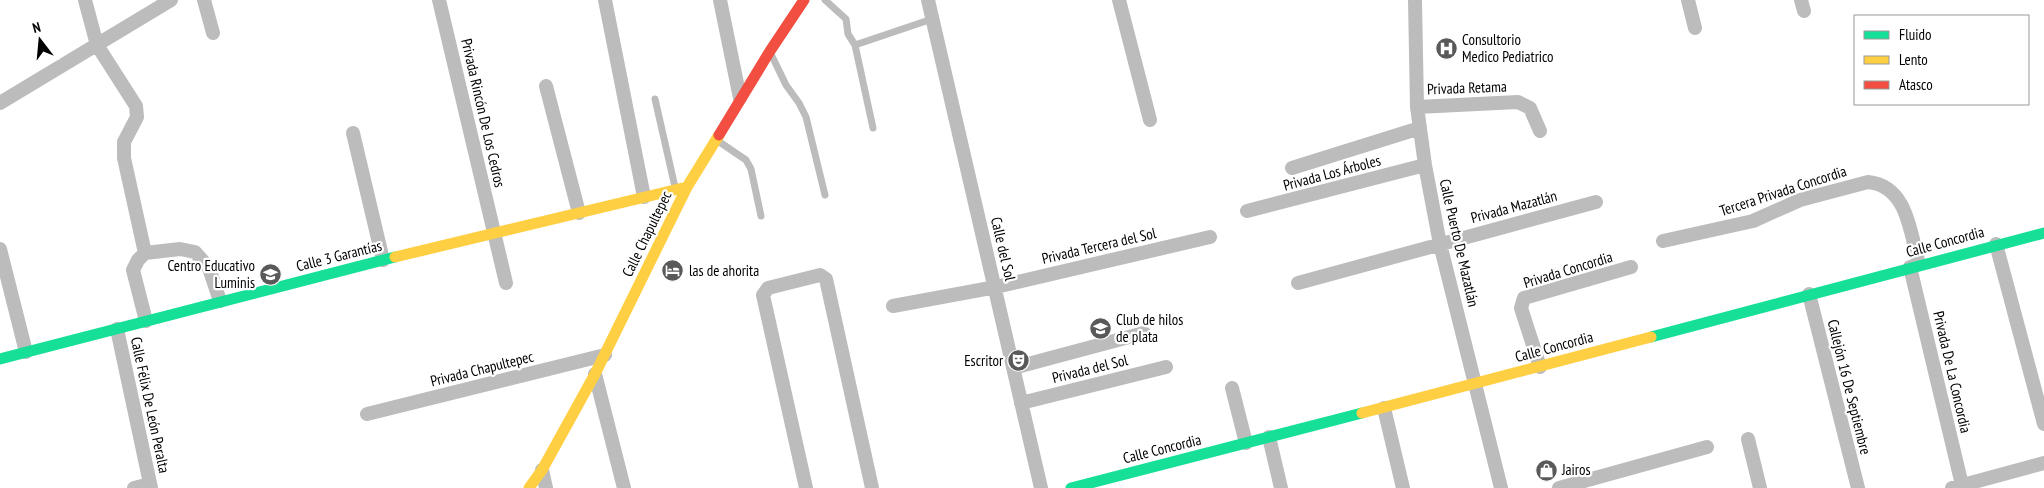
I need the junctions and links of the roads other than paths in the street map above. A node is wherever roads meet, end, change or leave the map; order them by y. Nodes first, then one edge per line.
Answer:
1 (85, 0) edge
2 (171, 0) edge
3 (204, 0) edge
4 (439, 0) edge
5 (604, 0) edge
6 (720, 0) edge
7 (804, 0) edge
8 (825, 0) edge
9 (928, 0) edge
10 (1120, 0) edge
11 (1415, 0) edge
12 (1688, 0) edge
13 (932, 19) junction
14 (1695, 28) dead end
15 (213, 33) dead end
16 (855, 44) junction
17 (97, 45) junction
18 (770, 51) junction
19 (546, 86) dead end
20 (740, 98) junction
21 (655, 99) dead end
22 (0, 103) edge
23 (1417, 107) junction
24 (1150, 120) dead end
25 (873, 128) dead end
26 (1420, 128) junction
27 (1540, 130) dead end
28 (353, 133) dead end
29 (716, 139) junction
30 (1425, 165) junction
31 (1292, 168) dead end
32 (681, 189) junction
33 (825, 195) dead end
34 (644, 197) junction
35 (1596, 202) dead end
36 (1247, 211) dead end
37 (579, 213) junction
38 (761, 216) dead end
39 (2044, 233) edge
40 (495, 234) junction
41 (1210, 237) dead end
42 (1663, 241) dead end
43 (1440, 244) junction
44 (1996, 244) junction
45 (0, 249) edge
46 (145, 253) junction
47 (383, 260) junction
48 (1915, 266) junction
49 (1631, 267) dead end
50 (506, 283) dead end
51 (1298, 283) dead end
52 (996, 287) junction
53 (1809, 294) junction
54 (220, 301) junction
55 (893, 306) dead end
56 (146, 321) junction
57 (117, 329) junction
58 (1144, 333) dead end
59 (26, 352) junction
60 (605, 355) junction
61 (0, 359) edge
62 (1166, 367) dead end
63 (1540, 367) junction
64 (1013, 368) junction
65 (595, 374) junction
66 (1476, 384) junction
67 (1232, 388) dead end
68 (1021, 403) junction
69 (1384, 408) junction
70 (366, 414) dead end
71 (2044, 424) edge
72 (1268, 437) junction
73 (1748, 439) dead end
74 (1246, 443) junction
75 (1707, 447) dead end
76 (2044, 463) edge
77 (542, 470) junction
78 (151, 486) edge
79 (1957, 487) edge
80 (134, 488) edge
81 (528, 488) edge
82 (546, 488) edge
83 (624, 488) edge
84 (806, 488) edge
85 (872, 488) edge
86 (1041, 488) edge
87 (1071, 488) edge
88 (1281, 488) edge
89 (1403, 488) edge
90 (1501, 488) edge
91 (1559, 488) edge
92 (1760, 488) edge
93 (1858, 488) edge

1 - 17 street
2 - 17 street
3 - 15 street
4 - 40 street, Privada Rincón De Los Cedros
5 - 34 street
6 - 20 street
7 - 18 street, Calle Chapultepec
8 - 16 lane
9 - 13 street
10 - 24 street
11 - 23 street, Calle Puerto De Mazatlán
12 - 14 street
13 - 16 lane
13 - 52 street, Calle del Sol
16 - 25 lane
17 - 22 street
17 - 46 street
18 - 20 street, Calle Chapultepec
18 - 33 lane
19 - 37 street
20 - 29 street, Calle Chapultepec
21 - 32 lane
23 - 26 street, Calle Puerto De Mazatlán
23 - 27 street, Privada Retama
26 - 30 street, Calle Puerto De Mazatlán
26 - 31 street
28 - 47 street
29 - 32 street, Calle Chapultepec
29 - 38 lane
30 - 36 street, Privada Los Árboles
30 - 43 street, Calle Puerto De Mazatlán
32 - 34 street, Calle 3 Garantías
32 - 60 street, Calle Chapultepec
34 - 37 street, Calle 3 Garantías
35 - 43 street, Privada Mazatlán
37 - 40 street, Calle 3 Garantías
39 - 44 street, Calle Concordia
40 - 47 street, Calle 3 Garantías
40 - 50 street, Privada Rincón De Los Cedros
41 - 52 street, Privada Tercera del Sol
42 - 48 street, Tercera Privada Concordia
43 - 51 street, Privada Mazatlán
43 - 66 street, Calle Puerto De Mazatlán
44 - 48 street, Calle Concordia
44 - 71 street
45 - 59 street
46 - 54 street
46 - 56 street
47 - 54 street, Calle 3 Garantías
48 - 53 street, Calle Concordia
48 - 79 street, Privada De La Concordia
49 - 63 street, Privada Concordia
52 - 55 street, Privada Tercera del Sol
52 - 64 street, Calle del Sol
53 - 63 street, Calle Concordia
53 - 93 street, Callejón 16 De Septiembre
54 - 56 street, Calle 3 Garantías
56 - 57 street, Calle 3 Garantías
57 - 59 street, Calle 3 Garantías
57 - 78 street, Calle Félix De León Peralta
58 - 64 street
59 - 61 street, Calle 3 Garantías
60 - 65 street, Calle Chapultepec
60 - 70 street, Privada Chapultepec
62 - 68 street, Privada del Sol
63 - 66 street, Calle Concordia
64 - 68 street, Calle del Sol
65 - 77 street, Calle Chapultepec
65 - 83 street
66 - 69 street, Calle Concordia
66 - 90 street, Calle Puerto De Mazatlán
67 - 74 street
68 - 86 street, Calle del Sol
69 - 72 street, Calle Concordia
69 - 89 street
72 - 74 street, Calle Concordia
72 - 88 street
73 - 92 street
74 - 87 street, Calle Concordia
75 - 91 street
76 - 79 street
77 - 81 street, Calle Chapultepec
77 - 82 street
78 - 80 street
84 - 85 street

